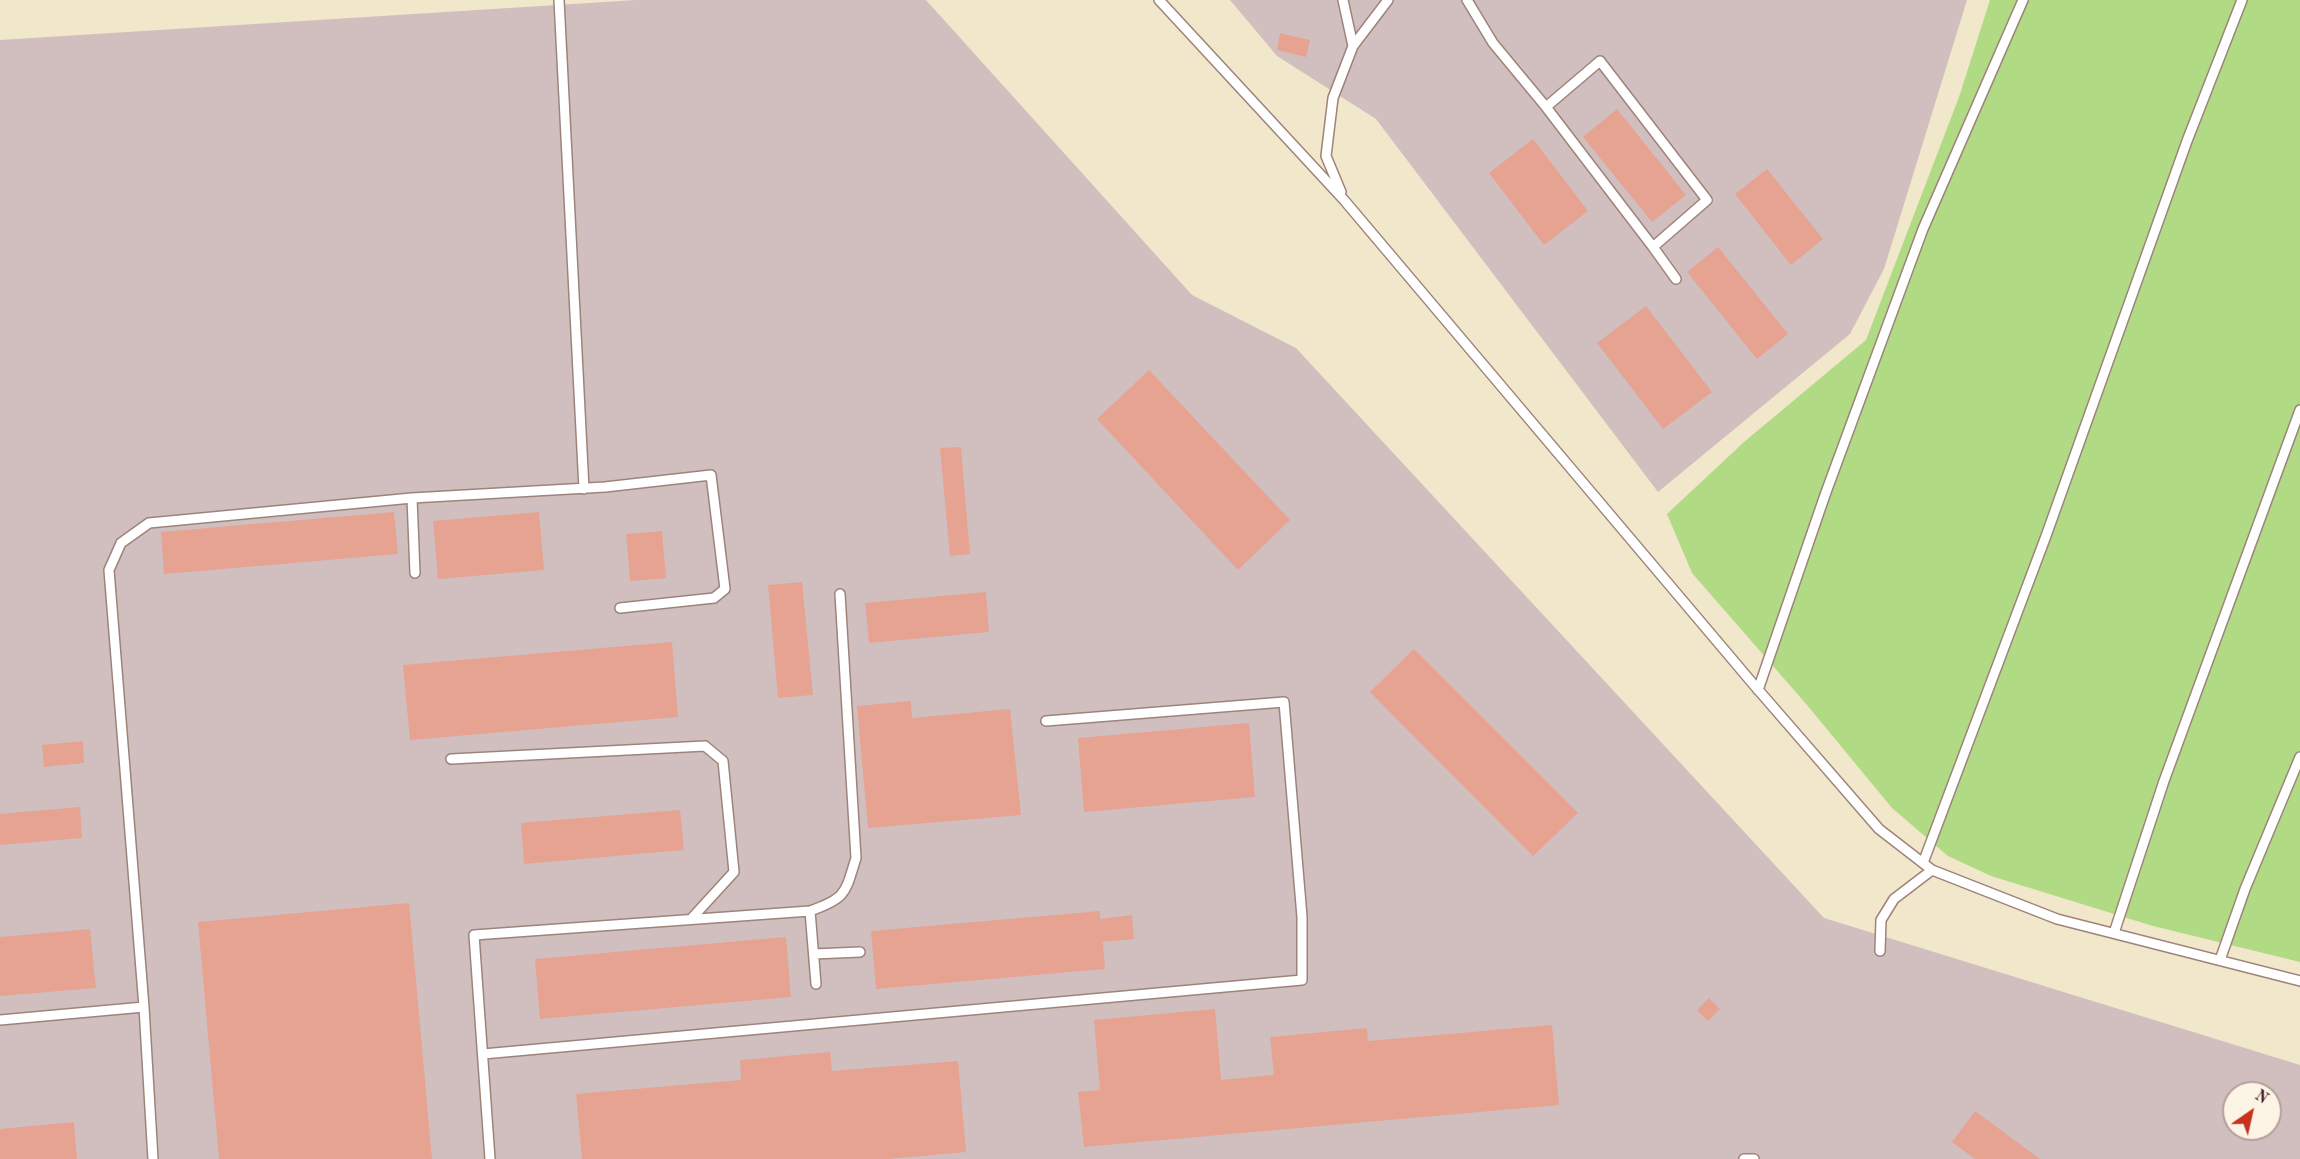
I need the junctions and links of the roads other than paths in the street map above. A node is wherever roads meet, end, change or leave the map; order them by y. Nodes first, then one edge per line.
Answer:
1 (559, 0) edge
2 (1160, 0) edge
3 (1343, 0) edge
4 (1388, 0) edge
5 (1467, 0) edge
6 (2023, 0) edge
7 (2242, 0) edge
8 (1353, 46) junction
9 (1546, 107) junction
10 (1344, 200) junction
11 (1653, 247) junction
12 (1676, 279) dead end
13 (2300, 410) edge
14 (584, 489) junction
15 (412, 498) junction
16 (416, 573) dead end
17 (840, 594) dead end
18 (620, 608) dead end
19 (1758, 690) junction
20 (1046, 722) dead end
21 (2300, 757) edge
22 (451, 759) dead end
23 (1923, 863) junction
24 (1932, 870) junction
25 (810, 911) junction
26 (692, 918) junction
27 (2114, 933) junction
28 (1880, 951) dead end
29 (860, 952) dead end
30 (814, 954) junction
31 (2220, 960) junction
32 (2300, 981) edge
33 (816, 984) dead end
34 (144, 1007) junction
35 (0, 1020) edge
36 (483, 1054) junction
37 (153, 1159) edge
38 (490, 1159) edge
39 (1744, 1159) edge
40 (1754, 1159) edge

1 - 14 lane
2 - 10 lane
3 - 8 lane
4 - 8 lane
5 - 9 lane
6 - 19 lane
7 - 23 lane
8 - 10 lane
9 - 11 lane
9 - 11 lane
10 - 19 lane
11 - 12 lane
13 - 27 lane
14 - 15 lane
14 - 18 lane
15 - 16 lane
15 - 34 lane
17 - 25 lane
19 - 23 lane
20 - 36 lane
21 - 31 lane
22 - 26 lane
23 - 24 lane
24 - 27 lane
24 - 28 lane
25 - 26 lane
25 - 30 lane
26 - 36 lane
27 - 31 lane
29 - 30 lane
30 - 33 lane
31 - 32 lane
34 - 35 lane
34 - 37 lane
36 - 38 lane
39 - 40 lane

